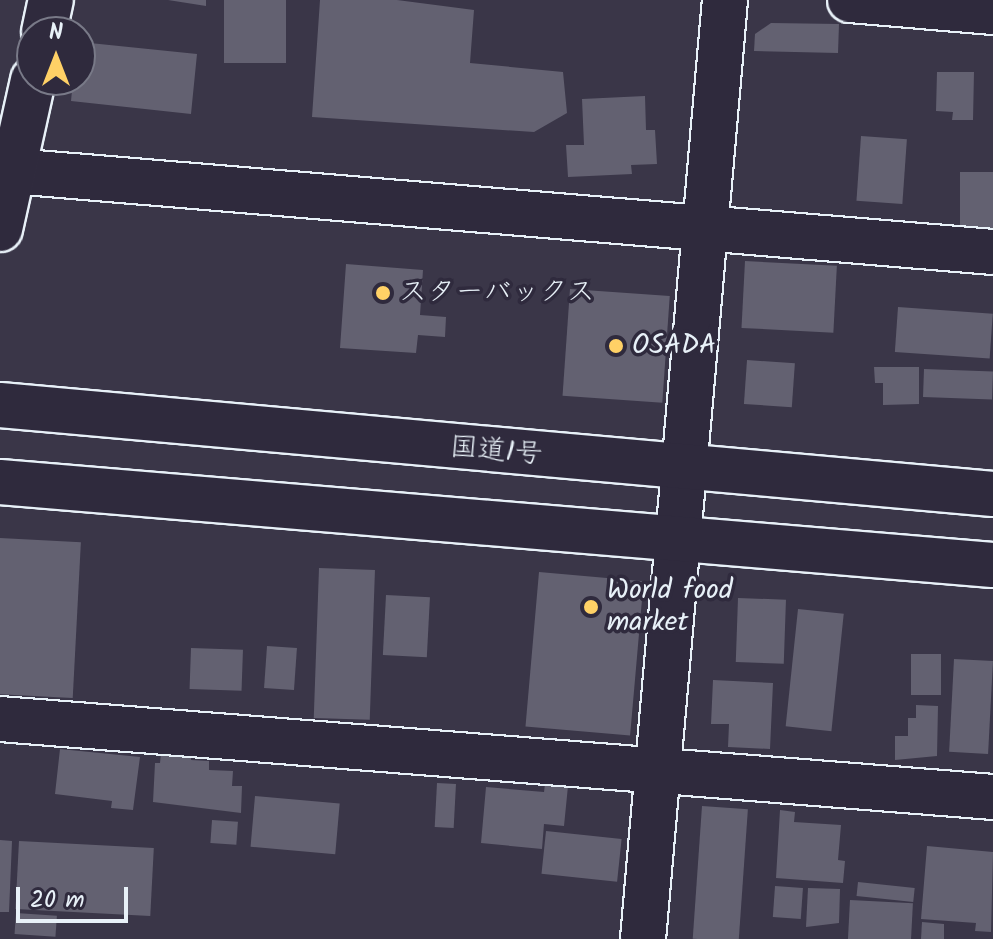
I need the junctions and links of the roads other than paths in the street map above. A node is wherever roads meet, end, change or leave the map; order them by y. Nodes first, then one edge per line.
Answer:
1 (725, 0) edge
2 (850, 0) edge
3 (993, 12) edge
4 (29, 96) edge
5 (12, 171) junction
6 (705, 228) junction
7 (0, 229) edge
8 (993, 252) edge
9 (0, 405) edge
10 (687, 469) junction
11 (0, 482) edge
12 (993, 494) edge
13 (680, 541) junction
14 (993, 565) edge
15 (0, 719) edge
16 (659, 773) junction
17 (993, 797) edge
18 (643, 939) edge

1 - 6 main road
2 - 3 main road
4 - 5 main road
5 - 6 main road
5 - 7 main road
6 - 8 main road
6 - 10 main road
9 - 10 main road, 国道1号
10 - 12 main road, 国道1号
10 - 13 main road
11 - 13 main road
13 - 14 main road
13 - 16 main road
15 - 16 main road
16 - 17 main road
16 - 18 main road

